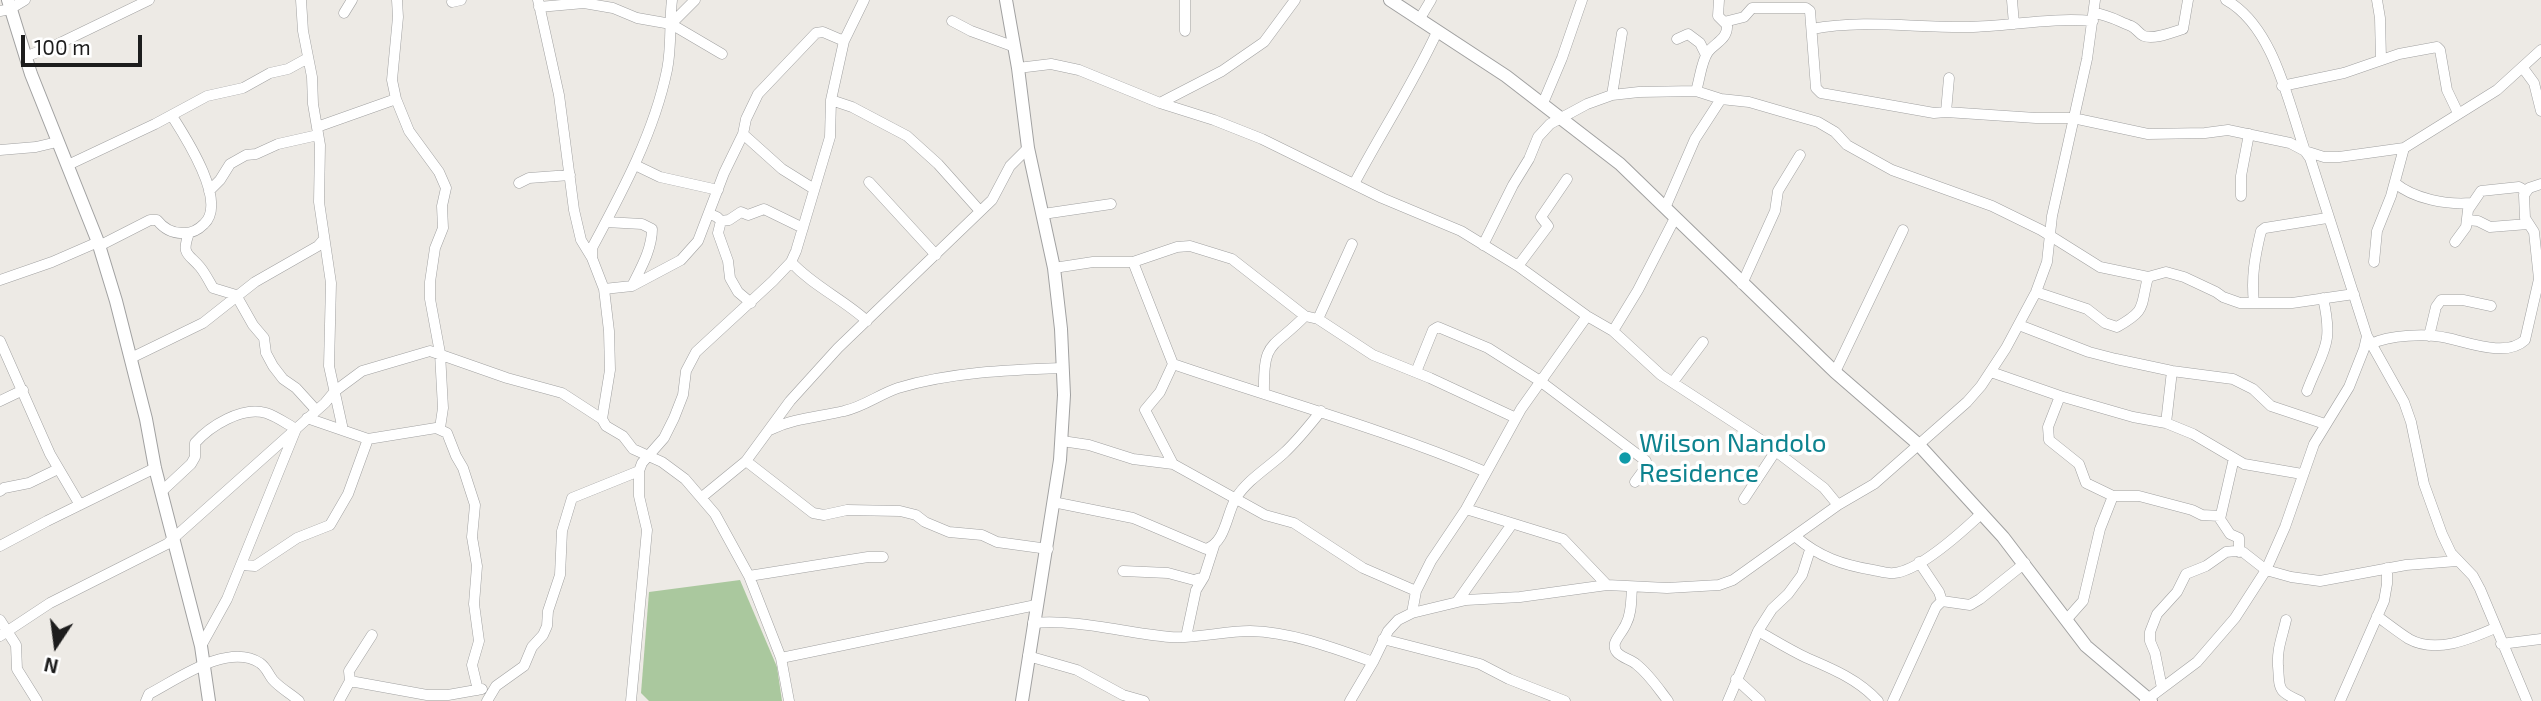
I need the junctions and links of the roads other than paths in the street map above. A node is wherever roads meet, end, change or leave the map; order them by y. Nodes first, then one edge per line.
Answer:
1 (26, 0) edge
2 (149, 0) edge
3 (301, 0) edge
4 (352, 0) edge
5 (397, 0) edge
6 (672, 0) edge
7 (695, 0) edge
8 (864, 0) edge
9 (1006, 0) edge
10 (1185, 0) edge
11 (1295, 0) edge
12 (1390, 0) edge
13 (1431, 0) edge
14 (1582, 0) edge
15 (1719, 0) edge
16 (2012, 0) edge
17 (2095, 0) edge
18 (2188, 0) edge
19 (2226, 0) edge
20 (2377, 0) edge
21 (595, 2) edge
22 (538, 4) edge
23 (2243, 4) edge
24 (6, 6) edge
25 (344, 13) dead end
26 (2094, 17) junction
27 (1419, 20) junction
28 (952, 21) dead end
29 (1724, 22) junction
30 (671, 24) junction
31 (2014, 24) junction
32 (1812, 29) junction
33 (1185, 31) dead end
34 (1437, 32) junction
35 (1622, 33) dead end
36 (1676, 38) dead end
37 (844, 41) junction
38 (1015, 47) junction
39 (2541, 50) edge
40 (722, 54) dead end
41 (1706, 55) junction
42 (25, 57) junction
43 (308, 58) junction
44 (2381, 59) junction
45 (1018, 68) junction
46 (2523, 68) junction
47 (1949, 78) dead end
48 (2282, 86) junction
49 (1696, 91) junction
50 (1612, 95) junction
51 (396, 99) junction
52 (1721, 99) junction
53 (831, 100) junction
54 (1160, 103) junction
55 (1543, 103) junction
56 (2541, 111) edge
57 (1946, 112) junction
58 (2458, 113) junction
59 (172, 116) junction
60 (1561, 118) junction
61 (2073, 118) junction
62 (317, 131) junction
63 (743, 134) junction
64 (2249, 134) junction
65 (57, 142) junction
66 (1028, 148) junction
67 (2404, 148) junction
68 (0, 150) edge
69 (2305, 151) junction
70 (1800, 155) dead end
71 (635, 164) junction
72 (68, 165) junction
73 (570, 175) junction
74 (1567, 179) dead end
75 (869, 182) dead end
76 (519, 183) dead end
77 (2395, 183) junction
78 (1354, 184) junction
79 (2541, 184) edge
80 (718, 190) junction
81 (814, 190) junction
82 (209, 191) junction
83 (2526, 191) junction
84 (2241, 196) dead end
85 (2472, 203) junction
86 (1111, 204) dead end
87 (1665, 208) junction
88 (980, 211) junction
89 (710, 214) junction
90 (1043, 214) junction
91 (1675, 218) junction
92 (2327, 218) junction
93 (2468, 220) junction
94 (721, 221) junction
95 (606, 222) junction
96 (2528, 224) junction
97 (803, 228) junction
98 (1903, 230) dead end
99 (190, 233) junction
100 (2049, 234) junction
101 (324, 239) junction
102 (2455, 242) dead end
103 (98, 244) junction
104 (1352, 244) dead end
105 (1483, 245) junction
106 (936, 255) junction
107 (592, 258) junction
108 (790, 262) junction
109 (1133, 262) junction
110 (2374, 262) dead end
111 (1518, 266) junction
112 (1054, 268) junction
113 (2148, 277) junction
114 (0, 280) edge
115 (1742, 284) junction
116 (632, 286) junction
117 (604, 289) junction
118 (2036, 292) junction
119 (2354, 294) junction
120 (236, 295) junction
121 (2323, 298) junction
122 (751, 303) junction
123 (2254, 303) junction
124 (2491, 306) dead end
125 (2537, 312) edge
126 (1305, 316) junction
127 (1587, 316) junction
128 (1318, 319) junction
129 (867, 321) junction
130 (2019, 325) junction
131 (1613, 331) junction
132 (2429, 336) junction
133 (2369, 340) junction
134 (1703, 342) dead end
135 (0, 343) edge
136 (440, 353) junction
137 (131, 358) junction
138 (1173, 364) junction
139 (1063, 368) junction
140 (2172, 371) junction
141 (1416, 372) junction
142 (1835, 372) junction
143 (1991, 372) junction
144 (1540, 381) junction
145 (1673, 382) junction
146 (23, 390) junction
147 (335, 391) junction
148 (2306, 391) dead end
149 (1264, 392) junction
150 (2060, 396) junction
151 (0, 401) edge
152 (316, 410) junction
153 (1321, 411) junction
154 (307, 418) junction
155 (1516, 418) junction
156 (602, 419) junction
157 (2166, 423) junction
158 (2325, 424) junction
159 (440, 428) junction
160 (296, 429) junction
161 (771, 429) junction
162 (343, 430) junction
163 (368, 439) junction
164 (1062, 441) junction
165 (1918, 444) junction
166 (1775, 452) junction
167 (649, 456) junction
168 (2234, 458) junction
169 (746, 461) junction
170 (1173, 464) junction
171 (155, 468) junction
172 (58, 469) junction
173 (639, 471) junction
174 (1486, 472) junction
175 (2302, 474) junction
176 (1635, 482) dead end
177 (0, 491) edge
178 (161, 492) junction
179 (2113, 496) junction
180 (702, 497) junction
181 (1236, 498) junction
182 (1744, 499) dead end
183 (1054, 502) junction
184 (80, 505) junction
185 (1838, 505) junction
186 (1466, 509) junction
187 (1982, 513) junction
188 (2220, 516) junction
189 (1512, 524) junction
190 (1796, 537) junction
191 (173, 540) junction
192 (0, 546) edge
193 (1214, 546) junction
194 (1048, 549) junction
195 (1810, 550) junction
196 (2239, 552) junction
197 (883, 557) dead end
198 (2458, 561) junction
199 (1919, 562) junction
200 (2025, 563) junction
201 (242, 565) junction
202 (2387, 568) junction
203 (2266, 570) junction
204 (1123, 571) dead end
205 (749, 576) junction
206 (1203, 577) junction
207 (1607, 585) junction
208 (1632, 587) junction
209 (1416, 591) junction
210 (1942, 601) junction
211 (1457, 602) junction
212 (1036, 605) junction
213 (1412, 613) junction
214 (2377, 616) junction
215 (2067, 619) junction
216 (0, 620) edge
217 (2286, 620) dead end
218 (1033, 623) junction
219 (2495, 628) junction
220 (1758, 631) junction
221 (5, 634) edge
222 (372, 635) dead end
223 (1185, 637) junction
224 (1384, 639) junction
225 (2541, 639) edge
226 (2501, 644) junction
227 (201, 646) junction
228 (1028, 656) junction
229 (781, 658) junction
230 (1373, 662) junction
231 (204, 665) junction
232 (1736, 679) junction
233 (351, 681) junction
234 (496, 686) junction
235 (2162, 688) junction
236 (478, 690) junction
237 (633, 697) edge
238 (2148, 700) edge
239 (37, 701) edge
240 (146, 701) edge
241 (209, 701) edge
242 (299, 701) edge
243 (339, 701) edge
244 (487, 701) edge
245 (642, 701) edge
246 (789, 701) edge
247 (1022, 701) edge
248 (1144, 701) edge
249 (1350, 701) edge
250 (1565, 701) edge
251 (1668, 701) edge
252 (1727, 701) edge
253 (1760, 701) edge
254 (1878, 701) edge
255 (1893, 701) edge
256 (2300, 701) edge
257 (2340, 701) edge
258 (2527, 701) edge

1 - 24 street
2 - 42 street
3 - 43 street
4 - 25 street
5 - 51 street
6 - 30 street
7 - 30 street
8 - 37 street
9 - 38 street
10 - 33 street
11 - 54 street
12 - 27 street
13 - 27 street
14 - 55 street
15 - 29 street
16 - 31 street
17 - 26 street
18 - 26 street
19 - 23 street
20 - 44 street
21 - 22 street
21 - 30 street
22 - 73 street
23 - 48 street
24 - 42 street
26 - 31 street
26 - 61 street
27 - 34 street
28 - 38 street
29 - 32 street
29 - 41 street
30 - 40 street
30 - 71 street
31 - 32 street
32 - 57 street
34 - 55 street
34 - 78 street
35 - 50 street
36 - 41 street
37 - 53 street
37 - 63 street
38 - 45 street
39 - 46 street
41 - 49 street
42 - 65 street
43 - 59 street
43 - 62 street
44 - 48 street
44 - 58 street
45 - 54 street
45 - 66 street
46 - 56 street
46 - 58 street
47 - 57 street
48 - 69 street
49 - 50 street
49 - 52 street
50 - 60 street
51 - 62 street
51 - 136 street
52 - 87 street
52 - 100 street
53 - 81 street
53 - 88 street
54 - 78 street
55 - 60 street
57 - 61 street
58 - 67 street
59 - 72 street
59 - 82 street
60 - 87 street
60 - 105 street
61 - 64 street
61 - 100 street
62 - 82 street
62 - 101 street
63 - 80 street
63 - 81 street
64 - 69 street
64 - 84 street
65 - 68 street
65 - 72 street
66 - 88 street
66 - 90 street
67 - 69 street
67 - 77 street
69 - 92 street
70 - 115 street
71 - 80 street
71 - 95 street
72 - 103 street
73 - 76 street
73 - 107 street
74 - 111 street
75 - 106 street
77 - 85 street
77 - 110 street
78 - 105 street
79 - 83 street
80 - 89 street
81 - 97 street
82 - 99 street
83 - 85 street
83 - 96 street
85 - 93 street
86 - 90 street
87 - 91 street
88 - 106 street
89 - 94 street
89 - 116 street
90 - 112 street
91 - 115 street
91 - 131 street
92 - 119 street
92 - 123 street
93 - 96 street
93 - 102 street
94 - 97 street
94 - 122 street
95 - 107 street
95 - 116 street
96 - 125 street
97 - 108 street
98 - 142 street
99 - 103 street
99 - 120 street
100 - 113 street
100 - 118 street
101 - 120 street
101 - 147 street
103 - 114 street
103 - 137 street
104 - 128 street
105 - 111 street
106 - 129 street
107 - 117 street
108 - 122 street
108 - 129 street
109 - 112 street
109 - 126 street
109 - 138 street
111 - 127 street
112 - 139 street
113 - 118 street
113 - 123 street
115 - 142 street
116 - 117 street
117 - 156 street
118 - 130 street
119 - 121 street
119 - 133 street
120 - 137 street
120 - 152 street
121 - 123 street
121 - 148 street
122 - 167 street
124 - 132 street
125 - 132 street
126 - 128 street
126 - 149 street
127 - 131 street
127 - 144 street
128 - 141 street
129 - 161 street
130 - 140 street
130 - 143 street
131 - 145 street
132 - 133 street
133 - 158 street
133 - 198 street
134 - 145 street
135 - 146 street
136 - 147 street
136 - 156 street
136 - 159 street
137 - 171 street
138 - 149 street
138 - 170 street
139 - 161 street
139 - 164 street
140 - 157 street
140 - 158 street
141 - 144 street
141 - 155 street
142 - 165 street
143 - 150 street
143 - 165 street
144 - 155 street
144 - 176 street
145 - 166 street
146 - 151 street
146 - 172 street
147 - 152 street
147 - 162 street
149 - 153 street
150 - 157 street
150 - 179 street
152 - 154 street
153 - 174 street
153 - 181 street
154 - 160 street
154 - 162 street
155 - 174 street
156 - 167 street
157 - 168 street
158 - 175 street
159 - 163 street
159 - 236 street
160 - 178 street
160 - 191 street
160 - 201 street
161 - 169 street
162 - 163 street
163 - 201 street
164 - 170 street
164 - 183 street
165 - 185 street
165 - 187 street
166 - 182 street
166 - 185 street
167 - 173 street
167 - 180 street
168 - 175 street
168 - 188 street
169 - 180 street
169 - 194 street
170 - 181 street
171 - 178 street
171 - 184 street
172 - 177 street
172 - 184 street
173 - 234 street
173 - 237 street
174 - 186 street
175 - 203 street
178 - 191 street
179 - 188 street
179 - 215 street
180 - 205 street
181 - 193 street
181 - 209 street
183 - 193 street
183 - 194 street
184 - 192 street
185 - 190 street
186 - 189 street
186 - 209 street
187 - 199 street
187 - 200 street
188 - 196 street
189 - 207 street
189 - 211 street
190 - 195 street
190 - 208 street
191 - 221 street
191 - 227 street
193 - 206 street
194 - 212 street
195 - 199 street
195 - 220 street
196 - 203 street
196 - 235 street
197 - 205 street
198 - 202 street
198 - 219 street
199 - 210 street
200 - 210 street
200 - 215 street
201 - 227 street
202 - 203 street
202 - 214 street
203 - 235 street
204 - 206 street
205 - 229 street
206 - 223 street
207 - 208 street
207 - 211 street
208 - 251 street
209 - 213 street
210 - 255 street
211 - 213 street
212 - 218 street
212 - 229 street
213 - 224 street
214 - 219 street
214 - 257 street
215 - 238 street
216 - 221 street
217 - 256 street
218 - 223 street
218 - 228 street
219 - 226 street
220 - 232 street
220 - 254 street
221 - 239 street
222 - 233 street
223 - 230 street
224 - 230 street
224 - 250 street
225 - 226 street
226 - 258 street
227 - 231 street
228 - 247 street
228 - 248 street
229 - 246 street
230 - 249 street
231 - 240 street
231 - 241 street
231 - 242 street
232 - 252 street
232 - 253 street
233 - 236 street
233 - 243 street
234 - 236 street
234 - 244 street
235 - 238 street
237 - 245 street

